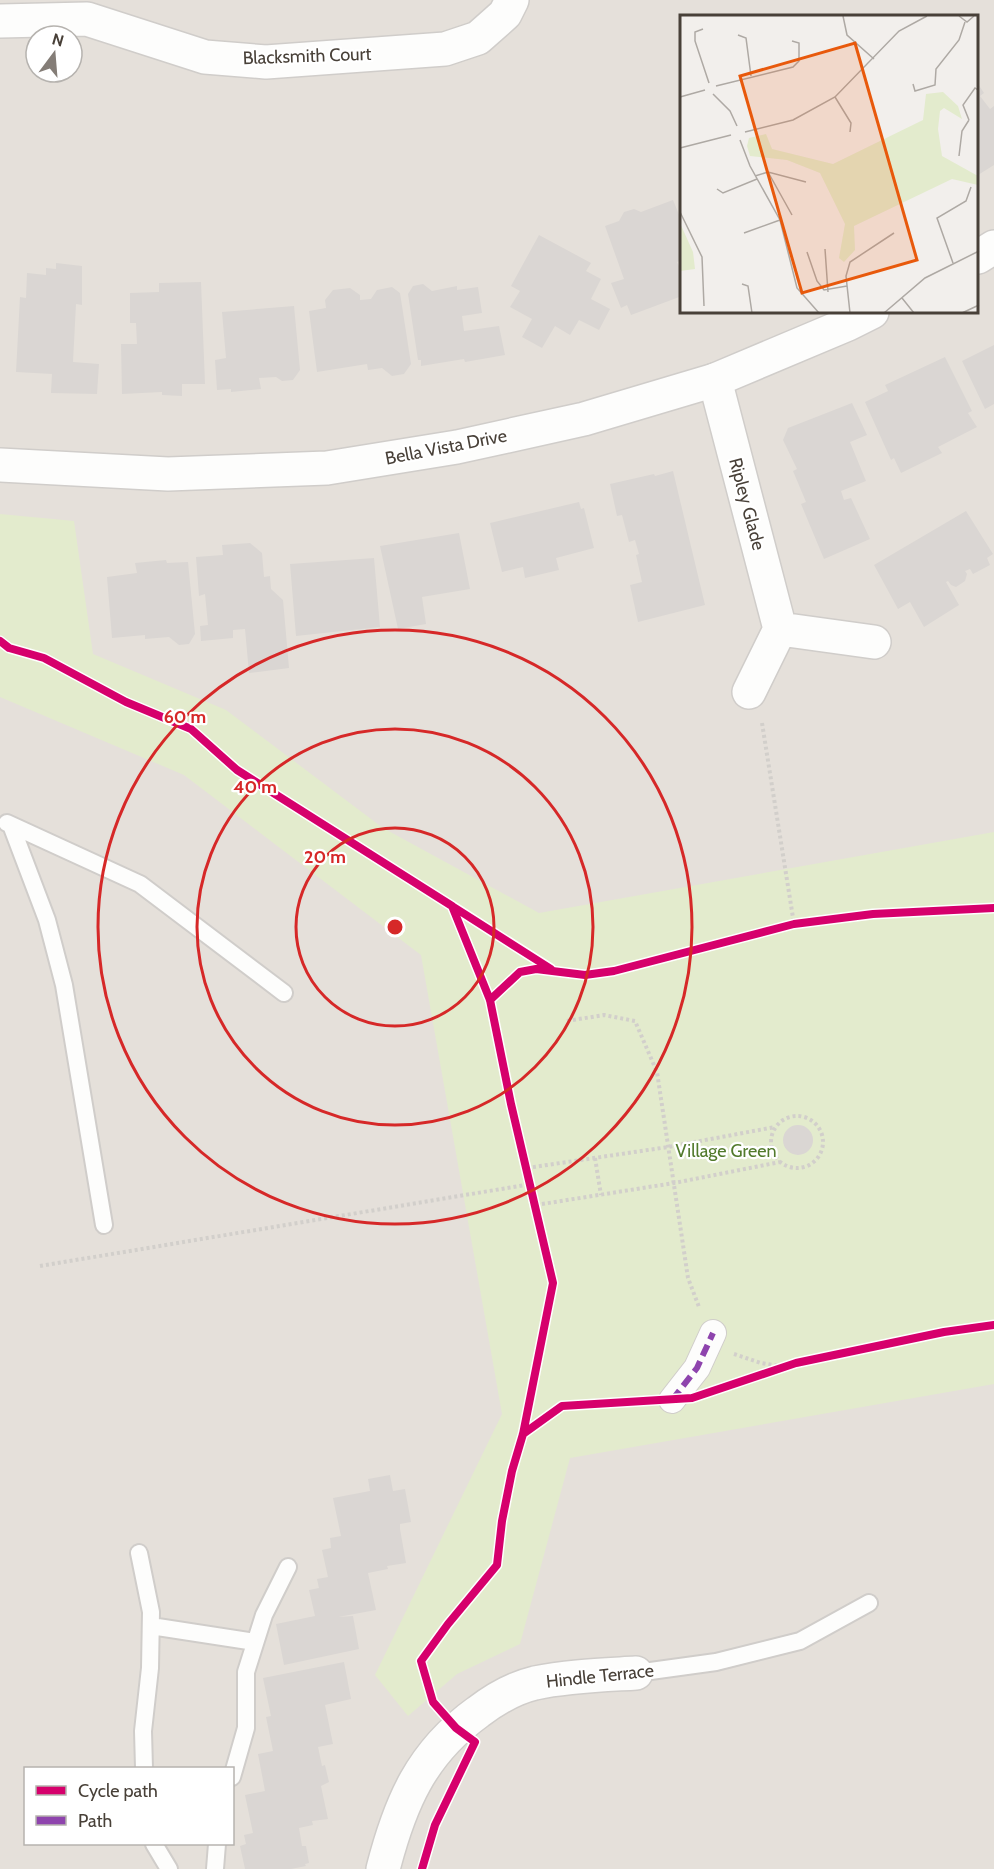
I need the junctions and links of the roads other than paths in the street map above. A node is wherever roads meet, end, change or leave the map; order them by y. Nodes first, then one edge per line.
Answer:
1 (512, 0) edge
2 (88, 10) edge
3 (0, 21) edge
4 (994, 247) edge
5 (979, 256) edge
6 (868, 314) edge
7 (715, 380) junction
8 (0, 465) edge
9 (780, 629) junction
10 (874, 642) dead end
11 (749, 692) road end
12 (6, 824) edge
13 (284, 993) dead end
14 (104, 1225) dead end
15 (713, 1333) road end
16 (672, 1400) dead end
17 (139, 1553) dead end
18 (288, 1567) dead end
19 (869, 1603) dead end
20 (151, 1626) junction
21 (255, 1642) junction
22 (636, 1673) joint
23 (144, 1767) edge
24 (234, 1770) edge
25 (155, 1845) edge
26 (217, 1845) edge
27 (169, 1869) edge
28 (215, 1869) edge
29 (383, 1869) edge

1 - 2 street, Blacksmith Court
2 - 3 street, Blacksmith Court
4 - 5 street
6 - 7 street, Bella Vista Drive
7 - 8 street, Bella Vista Drive
7 - 9 street, Ripley Glade
9 - 10 street
9 - 11 street
12 - 13 lane
12 - 14 lane
15 - 16 street
17 - 20 lane
18 - 21 lane
19 - 22 lane, Hindle Terrace
20 - 21 lane
20 - 23 lane
21 - 24 lane
22 - 29 street, Hindle Terrace
25 - 27 lane
26 - 28 lane

